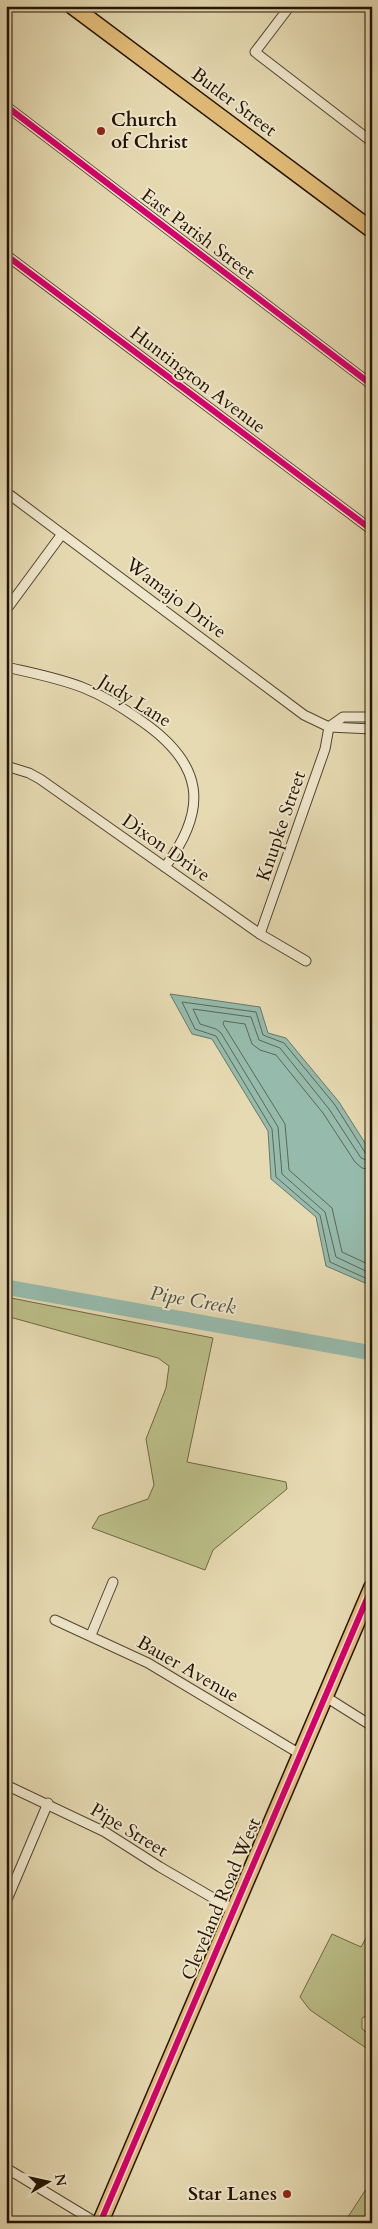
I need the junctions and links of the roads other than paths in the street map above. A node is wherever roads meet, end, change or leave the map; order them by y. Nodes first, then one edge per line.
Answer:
1 (9, 6) edge
2 (72, 6) edge
3 (89, 6) edge
4 (290, 6) edge
5 (6, 10) edge
6 (6, 106) edge
7 (372, 142) edge
8 (372, 218) edge
9 (372, 230) edge
10 (6, 255) edge
11 (372, 385) edge
12 (6, 492) edge
13 (372, 530) edge
14 (62, 534) junction
15 (6, 610) edge
16 (6, 667) edge
17 (372, 718) edge
18 (328, 727) junction
19 (372, 729) edge
20 (6, 766) edge
21 (165, 868) junction
22 (260, 934) junction
23 (306, 961) dead end
24 (113, 1582) dead end
25 (372, 1587) edge
26 (55, 1620) dead end
27 (92, 1635) junction
28 (326, 1697) junction
29 (372, 1726) edge
30 (300, 1754) junction
31 (6, 1785) edge
32 (48, 1803) junction
33 (6, 1902) edge
34 (232, 1909) junction
35 (6, 2168) edge
36 (99, 2223) edge

1 - 5 street
2 - 9 main road, Butler Street
3 - 8 main road, Butler Street
4 - 7 street
6 - 11 street, East Parish Street
10 - 13 street, Huntington Avenue
12 - 14 street, Wamajo Drive
14 - 15 street
14 - 18 street, Wamajo Drive
16 - 21 street, Judy Lane
17 - 18 street
18 - 19 street
18 - 22 street, Knupke Street
20 - 21 street, Dixon Drive
21 - 22 street, Dixon Drive
22 - 23 street, Dixon Drive
24 - 27 street
25 - 28 main road, Cleveland Road West
26 - 27 street, Bauer Avenue
27 - 30 street, Bauer Avenue
28 - 29 street
28 - 30 main road, Cleveland Road West
30 - 34 main road, Cleveland Road West
31 - 32 street, Pipe Street
32 - 33 street
32 - 34 street, Pipe Street
34 - 36 main road, Cleveland Road West
35 - 36 street

